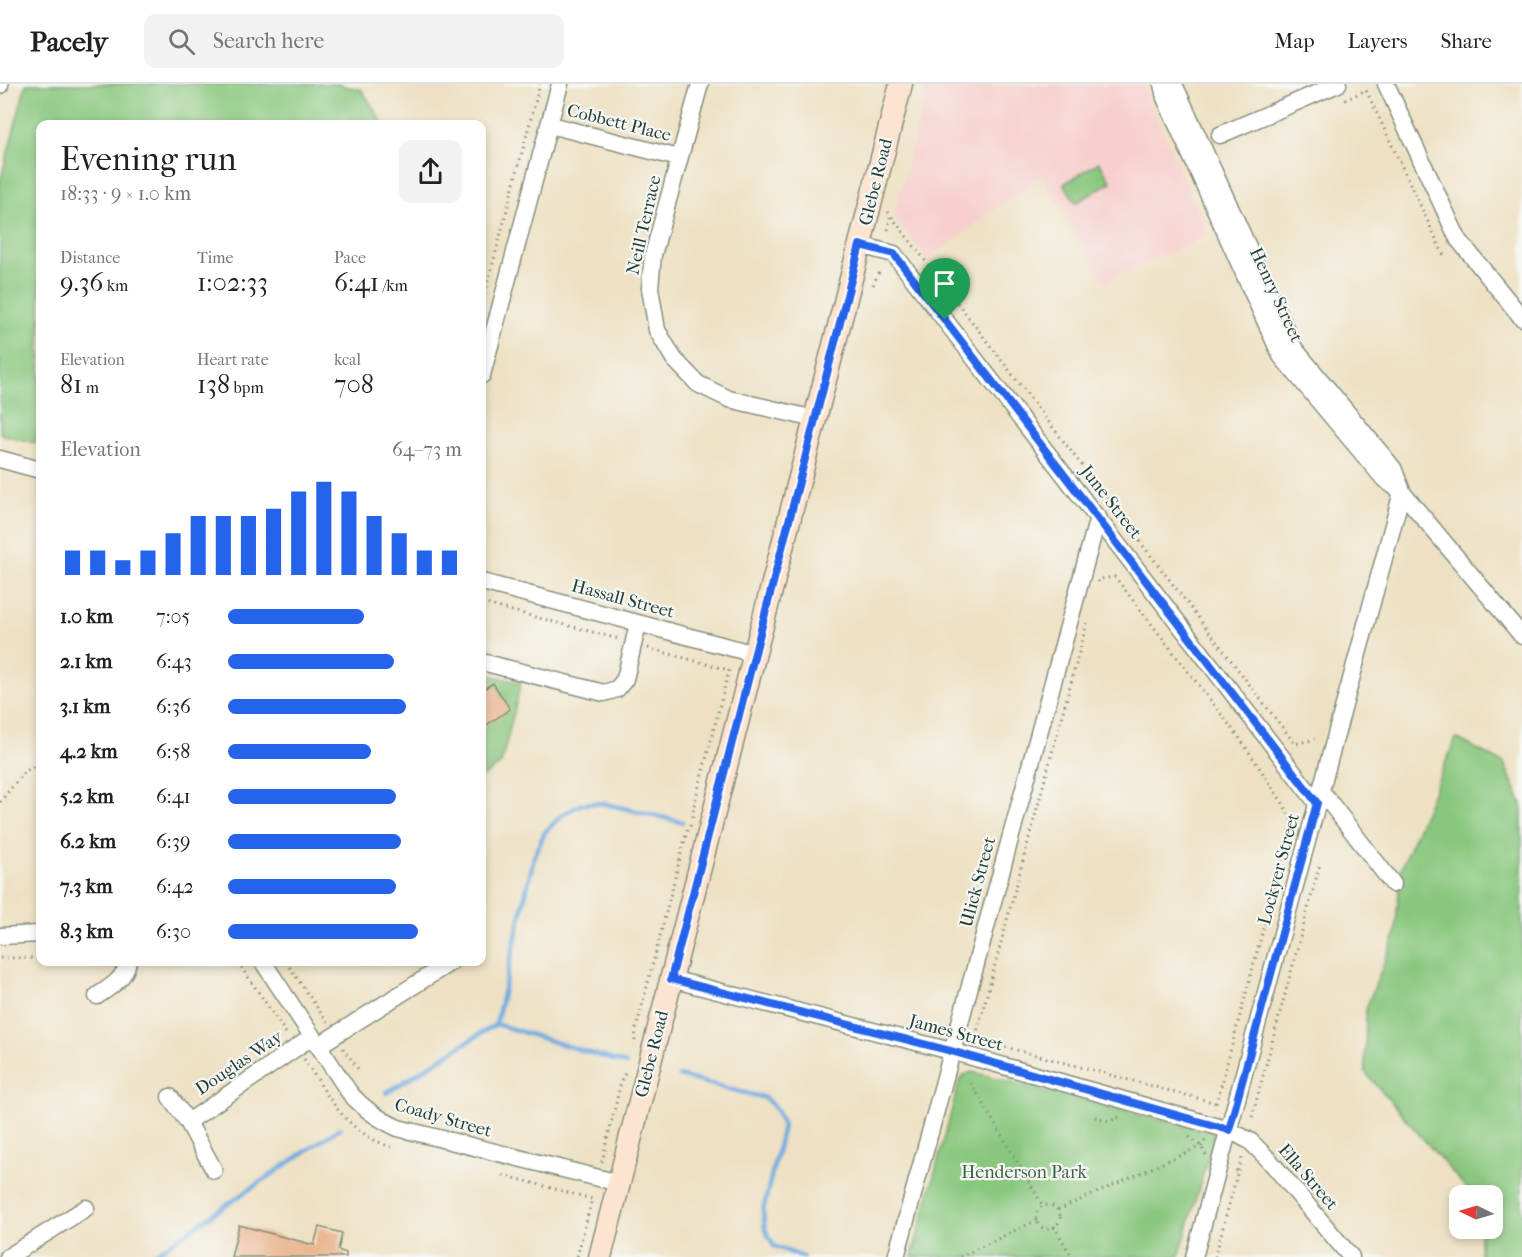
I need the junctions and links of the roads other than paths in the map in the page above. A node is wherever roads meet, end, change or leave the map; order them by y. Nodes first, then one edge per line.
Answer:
1 (560, 84) edge
2 (699, 84) edge
3 (901, 84) edge
4 (1162, 84) edge
5 (1174, 84) edge
6 (1338, 84) edge
7 (1386, 84) edge
8 (550, 125) junction
9 (1220, 135) dead end
10 (679, 158) junction
11 (860, 245) junction
12 (1522, 318) edge
13 (486, 360) edge
14 (815, 419) junction
15 (0, 459) edge
16 (36, 469) edge
17 (1402, 492) junction
18 (1098, 517) junction
19 (486, 583) edge
20 (638, 624) junction
21 (1522, 636) edge
22 (755, 654) junction
23 (486, 663) edge
24 (1319, 797) junction
25 (1393, 884) dead end
26 (36, 934) edge
27 (0, 936) edge
28 (127, 966) edge
29 (266, 966) edge
30 (445, 966) edge
31 (671, 979) junction
32 (98, 996) dead end
33 (315, 1041) junction
34 (951, 1051) junction
35 (170, 1097) dead end
36 (188, 1122) junction
37 (1229, 1130) junction
38 (214, 1170) dead end
39 (619, 1183) junction
40 (86, 1208) dead end
41 (8, 1257) edge
42 (600, 1257) edge
43 (896, 1257) edge
44 (1194, 1257) edge
45 (1351, 1257) edge

1 - 8 street
2 - 10 street, Neill Terrace
3 - 11 main road, Glebe Road
4 - 17 street, Henry Street
5 - 17 street, Henry Street
6 - 9 street
7 - 12 street
8 - 10 street, Cobbett Place
8 - 13 street
10 - 14 street, Neill Terrace
11 - 14 main road, Glebe Road
11 - 18 street, June Street
14 - 22 main road, Glebe Road
15 - 16 street
17 - 21 street, Henry Street
17 - 24 street, Lockyer Street
18 - 24 street, June Street
18 - 34 street, Ulick Street
19 - 20 street, Hassall Street
20 - 22 street, Hassall Street
20 - 23 street
22 - 31 main road, Glebe Road
24 - 25 street, June Street
24 - 37 street, Lockyer Street
26 - 27 street
28 - 32 street
29 - 33 street, Coady Street
30 - 33 street, Douglas Way
31 - 34 street, James Street
31 - 39 main road, Glebe Road
33 - 36 street, Douglas Way
33 - 39 street, Coady Street
34 - 37 street, James Street
34 - 43 street, Ulick Street
35 - 36 street, Douglas Way
36 - 38 street, Douglas Way
37 - 44 street, Lockyer Street
37 - 45 street, Ella Street
39 - 42 main road, Glebe Road
40 - 41 street

